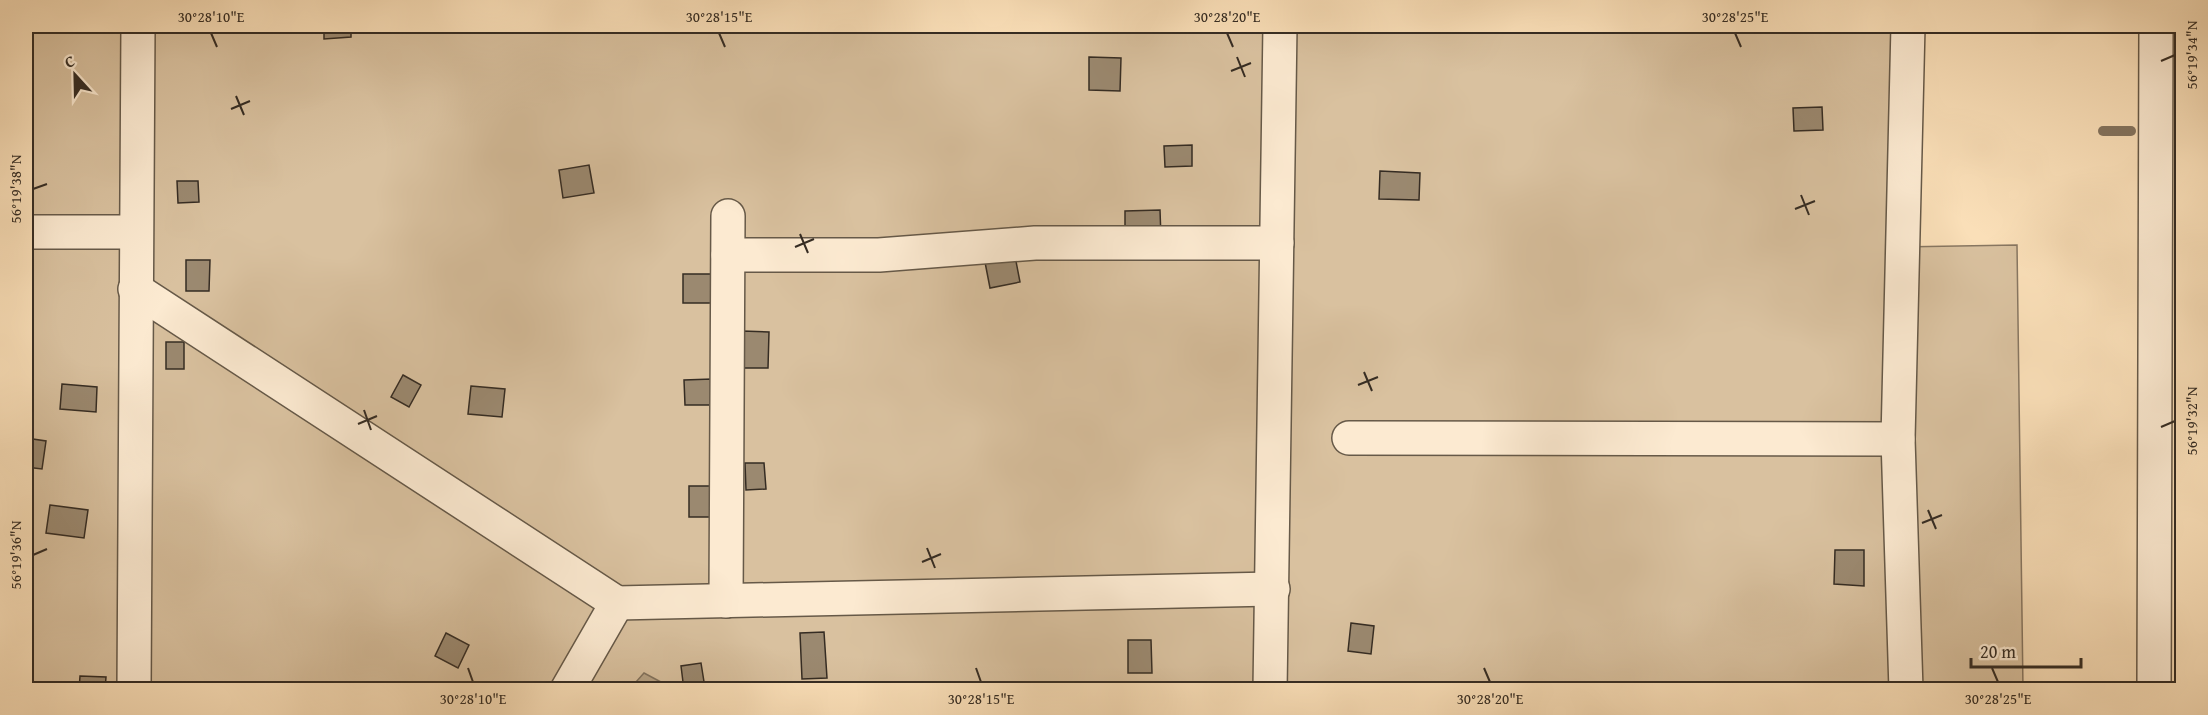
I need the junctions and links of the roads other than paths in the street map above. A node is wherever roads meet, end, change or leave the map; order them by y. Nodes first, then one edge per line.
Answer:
1 (138, 26) edge
2 (1280, 26) edge
3 (1908, 26) edge
4 (2156, 26) edge
5 (728, 216) dead end
6 (26, 232) edge
7 (135, 232) junction
8 (1277, 243) junction
9 (728, 255) junction
10 (135, 289) junction
11 (1349, 438) dead end
12 (1898, 439) junction
13 (1272, 589) junction
14 (726, 600) junction
15 (617, 603) junction
16 (134, 690) edge
17 (567, 690) edge
18 (1270, 690) edge
19 (1906, 690) edge
20 (2154, 690) edge

1 - 7 street
2 - 8 street
3 - 12 street
4 - 20 street
5 - 9 street
6 - 7 street
7 - 10 street
8 - 9 street
8 - 13 street
9 - 14 street
10 - 15 street
10 - 16 street
11 - 12 street
12 - 19 street
13 - 14 street
13 - 18 street
14 - 15 street
15 - 17 street

